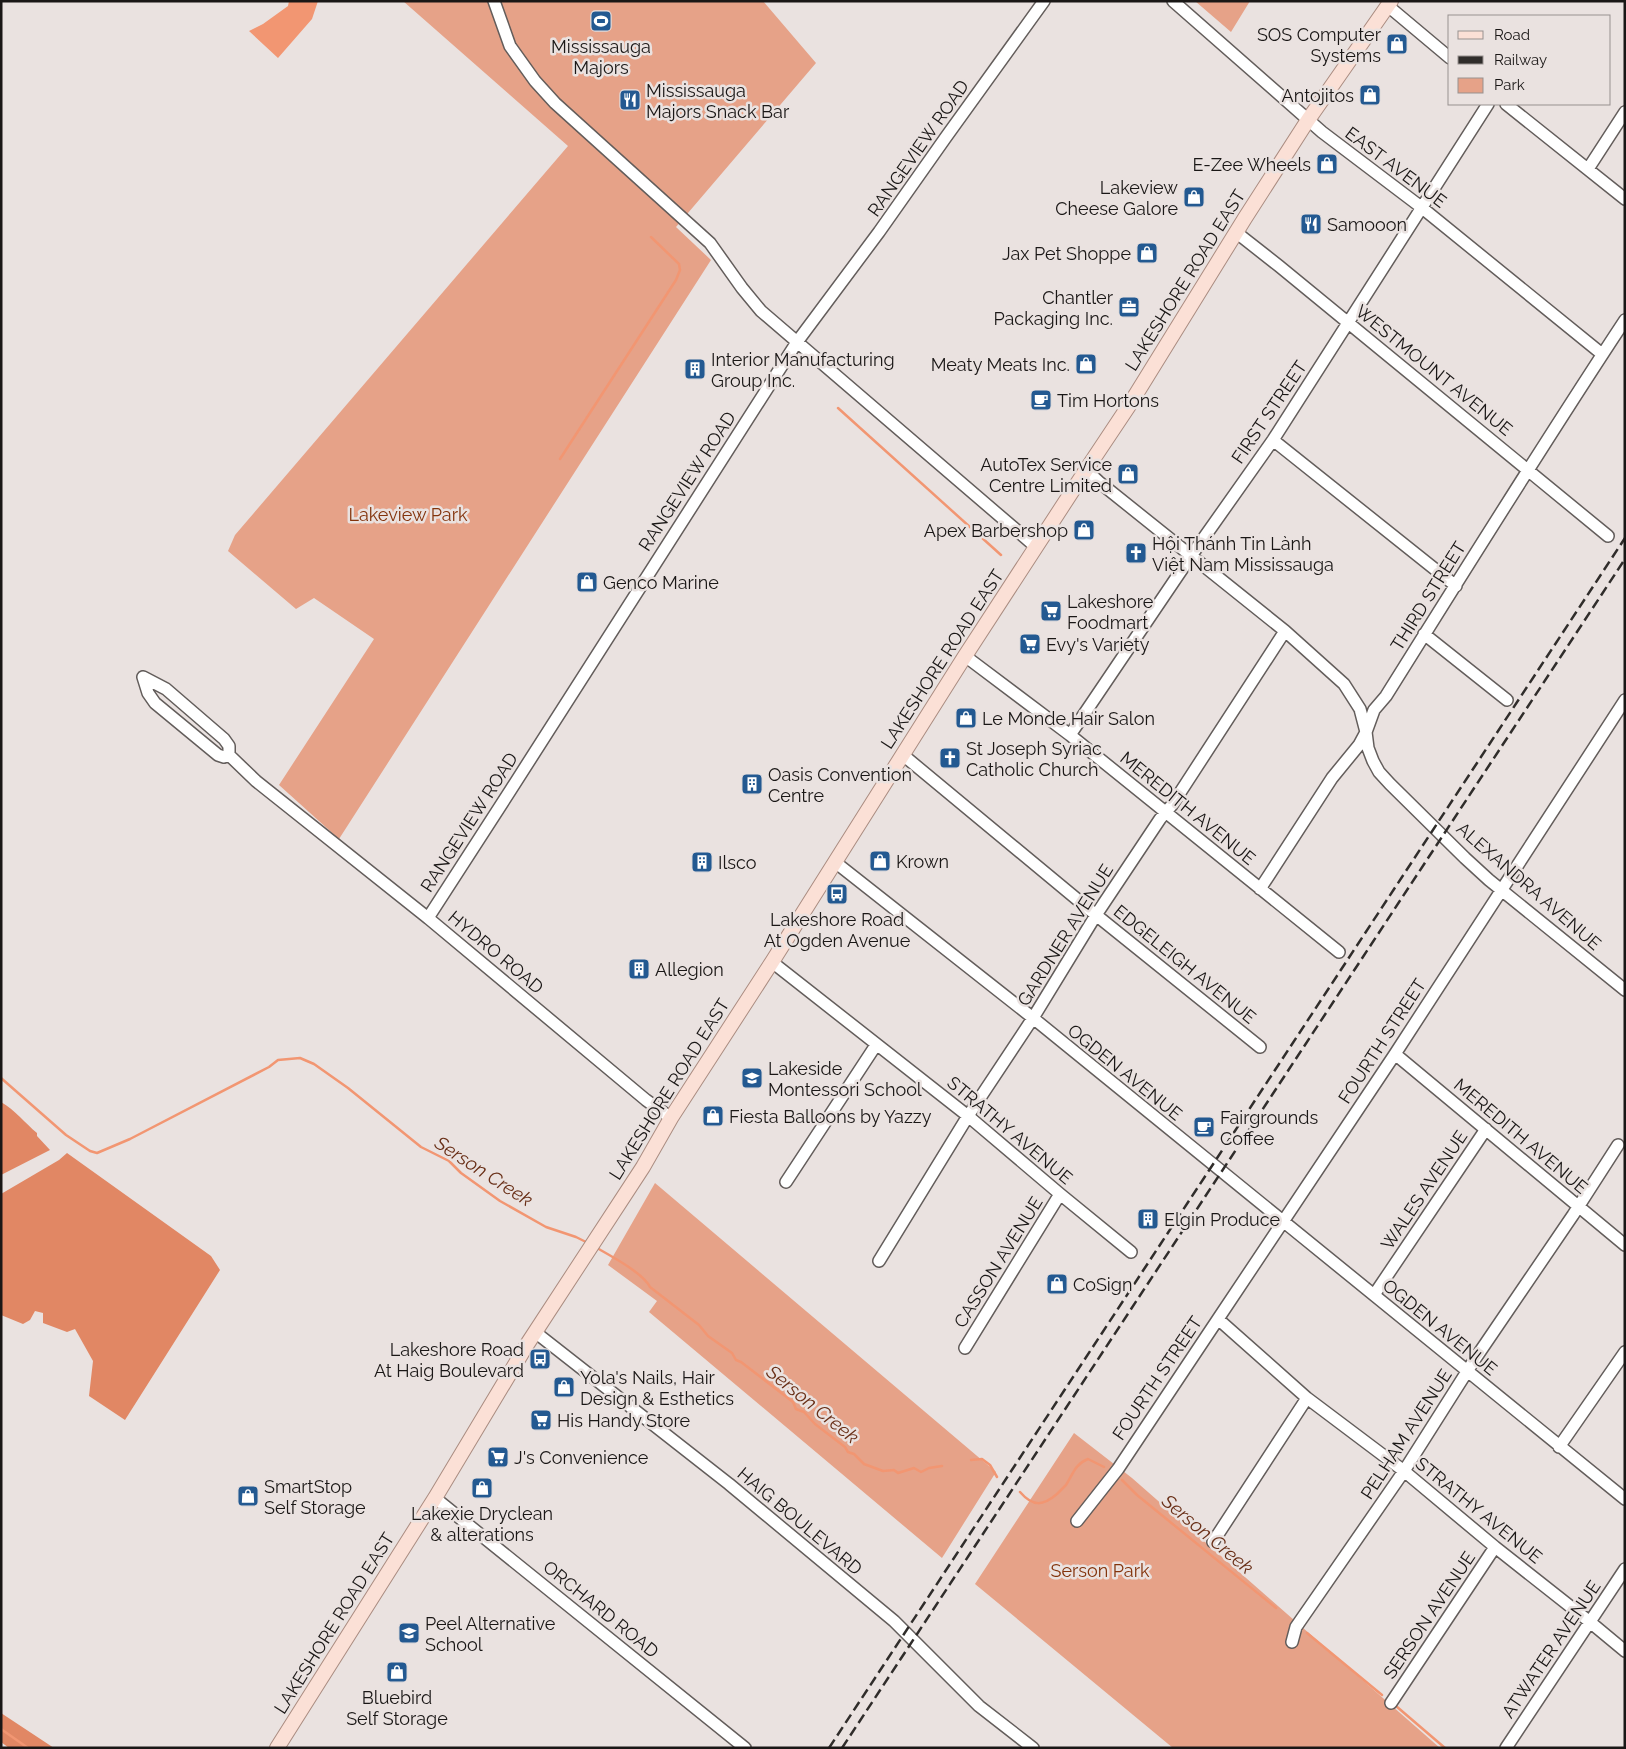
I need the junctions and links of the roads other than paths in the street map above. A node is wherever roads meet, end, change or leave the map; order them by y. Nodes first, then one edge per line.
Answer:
1 (494, 1) edge
2 (1044, 1) edge
3 (1173, 1) edge
4 (1389, 4) edge
5 (1448, 56) edge
6 (1487, 105) edge
7 (1507, 105) edge
8 (1625, 112) edge
9 (1308, 120) junction
10 (1588, 169) junction
11 (1625, 199) edge
12 (1421, 207) junction
13 (1237, 233) junction
14 (1625, 320) edge
15 (1349, 323) junction
16 (797, 342) junction
17 (1602, 354) junction
18 (1273, 440) junction
19 (1528, 469) junction
20 (1086, 470) junction
21 (1608, 536) dead end
22 (1036, 547) junction
23 (1191, 556) junction
24 (1456, 586) junction
25 (1285, 631) junction
26 (1424, 634) junction
27 (965, 656) junction
28 (1506, 700) dead end
29 (1625, 700) edge
30 (1366, 732) junction
31 (1070, 735) junction
32 (229, 755) junction
33 (903, 755) junction
34 (1165, 812) junction
35 (835, 862) junction
36 (1260, 889) junction
37 (1501, 890) junction
38 (1096, 915) junction
39 (428, 918) junction
40 (1339, 952) dead end
41 (772, 962) junction
42 (1625, 990) edge
43 (1032, 1018) junction
44 (876, 1045) junction
45 (1260, 1047) dead end
46 (1394, 1054) junction
47 (968, 1116) junction
48 (671, 1118) junction
49 (1486, 1129) junction
50 (1618, 1145) dead end
51 (786, 1182) dead end
52 (1060, 1194) junction
53 (1578, 1207) junction
54 (1283, 1221) junction
55 (1625, 1245) edge
56 (1131, 1252) dead end
57 (879, 1261) dead end
58 (1374, 1295) junction
59 (1218, 1319) junction
60 (535, 1332) junction
61 (965, 1348) dead end
62 (1625, 1352) edge
63 (1467, 1372) junction
64 (1307, 1398) junction
65 (1559, 1447) junction
66 (1404, 1471) junction
67 (434, 1498) junction
68 (1625, 1499) edge
69 (1077, 1521) dead end
70 (1213, 1542) dead end
71 (1495, 1547) junction
72 (1625, 1569) edge
73 (1590, 1622) junction
74 (1292, 1642) dead end
75 (1625, 1651) edge
76 (1392, 1702) dead end
77 (277, 1748) edge
78 (745, 1748) edge
79 (1033, 1748) edge
80 (1506, 1748) edge

1 - 16 street
2 - 16 street, RANGEVIEW ROAD
3 - 9 street, EAST AVENUE
4 - 5 street
4 - 9 main road, LAKESHORE ROAD EAST
6 - 12 street, FIRST STREET
7 - 10 street
8 - 10 street
9 - 12 street, EAST AVENUE
9 - 13 main road, LAKESHORE ROAD EAST
10 - 11 street
12 - 15 street, FIRST STREET
12 - 17 street, EAST AVENUE
13 - 15 street, WESTMOUNT AVENUE
13 - 20 main road, LAKESHORE ROAD EAST
14 - 17 street, THIRD STREET
15 - 18 street, FIRST STREET
15 - 19 street, WESTMOUNT AVENUE
16 - 22 street
16 - 39 street, RANGEVIEW ROAD
17 - 19 street, THIRD STREET
18 - 23 street, FIRST STREET
18 - 24 street
19 - 21 street, WESTMOUNT AVENUE
19 - 24 street, THIRD STREET
20 - 22 main road, LAKESHORE ROAD EAST
20 - 23 street, ALEXANDRA AVENUE
22 - 27 main road, LAKESHORE ROAD EAST
23 - 25 street, ALEXANDRA AVENUE
23 - 31 street, FIRST STREET
24 - 26 street, THIRD STREET
25 - 30 street, ALEXANDRA AVENUE
25 - 34 street, GARDNER AVENUE
26 - 28 street
26 - 30 street, THIRD STREET
27 - 31 street, MEREDITH AVENUE
27 - 33 main road, LAKESHORE ROAD EAST
29 - 37 street, FOURTH STREET
30 - 36 street, THIRD STREET
30 - 37 street, ALEXANDRA AVENUE
31 - 34 street, MEREDITH AVENUE
32 - 32 street
32 - 39 street, HYDRO ROAD
33 - 35 main road, LAKESHORE ROAD EAST
33 - 38 street, EDGELEIGH AVENUE
34 - 36 street, MEREDITH AVENUE
34 - 38 street, GARDNER AVENUE
35 - 41 main road, LAKESHORE ROAD EAST
35 - 43 street, OGDEN AVENUE
36 - 40 street, MEREDITH AVENUE
37 - 42 street, ALEXANDRA AVENUE
37 - 46 street, FOURTH STREET
38 - 43 street, GARDNER AVENUE
38 - 45 street, EDGELEIGH AVENUE
39 - 48 street, HYDRO ROAD
41 - 44 street, STRATHY AVENUE
41 - 48 main road, LAKESHORE ROAD EAST
43 - 47 street, GARDNER AVENUE
43 - 54 street, OGDEN AVENUE
44 - 47 street, STRATHY AVENUE
44 - 51 street
46 - 49 street, MEREDITH AVENUE
46 - 54 street, FOURTH STREET
47 - 52 street, STRATHY AVENUE
47 - 57 street, GARDNER AVENUE
48 - 60 main road, LAKESHORE ROAD EAST
49 - 53 street, MEREDITH AVENUE
49 - 58 street, WALES AVENUE
50 - 53 street, PELHAM AVENUE
52 - 56 street, STRATHY AVENUE
52 - 61 street, CASSON AVENUE
53 - 55 street, MEREDITH AVENUE
53 - 63 street, PELHAM AVENUE
54 - 58 street, OGDEN AVENUE
54 - 59 street, FOURTH STREET
58 - 63 street, OGDEN AVENUE
59 - 64 street, STRATHY AVENUE
59 - 69 street, FOURTH STREET
60 - 67 main road, LAKESHORE ROAD EAST
60 - 79 street, HAIG BOULEVARD
62 - 65 street
63 - 65 street, OGDEN AVENUE
63 - 66 street, PELHAM AVENUE
64 - 66 street, STRATHY AVENUE
64 - 70 street
65 - 68 street, OGDEN AVENUE
66 - 71 street, STRATHY AVENUE
66 - 74 street, PELHAM AVENUE
67 - 77 main road, LAKESHORE ROAD EAST
67 - 78 street, ORCHARD ROAD
71 - 73 street, STRATHY AVENUE
71 - 76 street, SERSON AVENUE
72 - 73 street, ATWATER AVENUE
73 - 75 street, STRATHY AVENUE
73 - 80 street, ATWATER AVENUE

